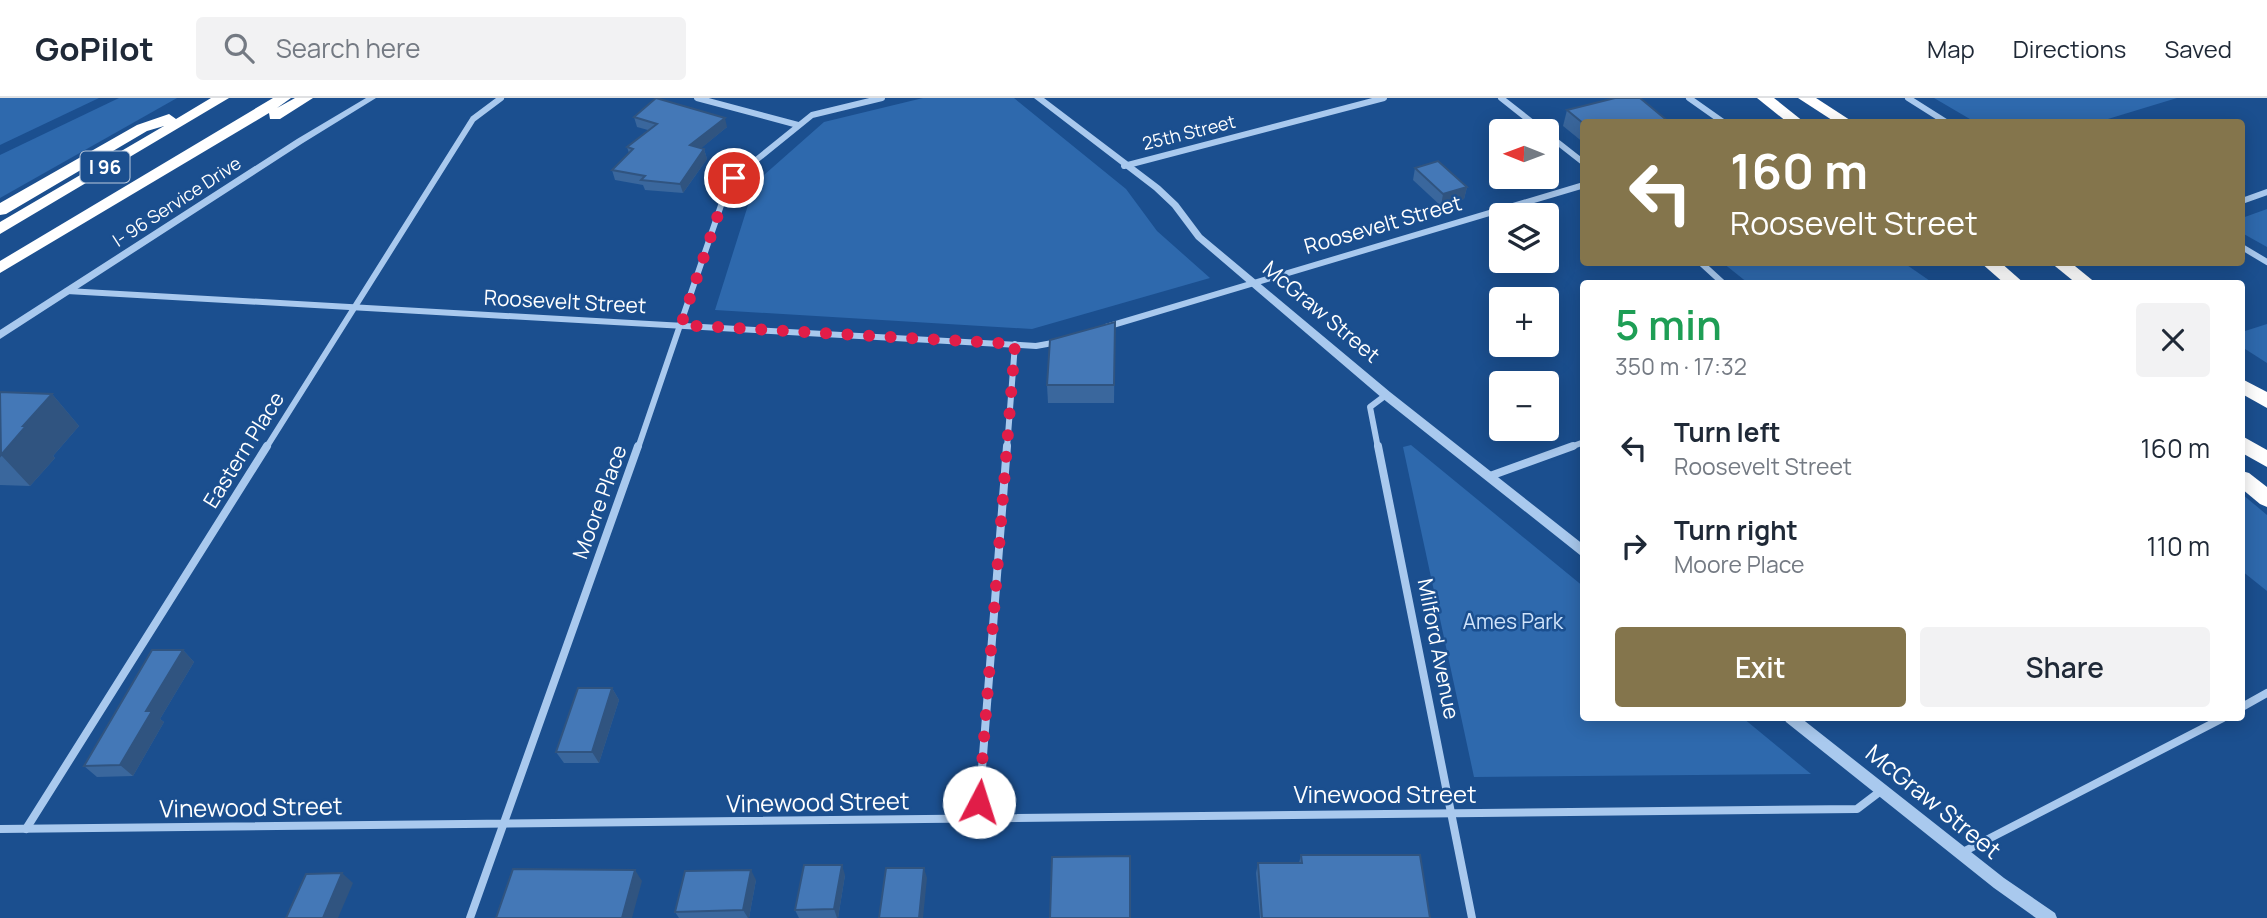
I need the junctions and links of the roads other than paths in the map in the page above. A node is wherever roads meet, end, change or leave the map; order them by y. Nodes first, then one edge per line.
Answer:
1 (284, 98) edge
2 (306, 98) edge
3 (372, 98) edge
4 (501, 98) edge
5 (697, 98) edge
6 (882, 98) edge
7 (1038, 98) edge
8 (1384, 98) edge
9 (1500, 98) edge
10 (1689, 98) edge
11 (1764, 98) edge
12 (1908, 98) edge
13 (1808, 99) edge
14 (216, 101) edge
15 (1527, 119) edge
16 (1719, 119) edge
17 (1792, 119) edge
18 (1840, 119) edge
19 (1941, 119) edge
20 (799, 125) junction
21 (1559, 144) edge
22 (1580, 160) edge
23 (1124, 166) junction
24 (1580, 186) edge
25 (2267, 192) edge
26 (120, 195) junction
27 (2245, 200) edge
28 (0, 210) edge
29 (0, 229) edge
30 (2245, 249) edge
31 (2267, 262) edge
32 (1704, 266) edge
33 (1981, 266) edge
34 (1993, 266) edge
35 (2064, 266) edge
36 (0, 268) edge
37 (1720, 280) edge
38 (1998, 280) edge
39 (2012, 280) edge
40 (2083, 280) edge
41 (1252, 281) junction
42 (67, 292) junction
43 (354, 308) junction
44 (681, 325) junction
45 (1103, 328) edge
46 (0, 335) edge
47 (1065, 340) edge
48 (1015, 344) junction
49 (2245, 374) edge
50 (2267, 385) edge
51 (2245, 387) edge
52 (1386, 394) junction
53 (2267, 401) edge
54 (1580, 443) edge
55 (2245, 445) edge
56 (2267, 460) edge
57 (1489, 476) junction
58 (2245, 481) edge
59 (2267, 499) edge
60 (1580, 549) edge
61 (2267, 693) edge
62 (2245, 705) edge
63 (1795, 721) edge
64 (2217, 721) edge
65 (1882, 790) junction
66 (1453, 813) junction
67 (978, 820) junction
68 (503, 825) junction
69 (26, 829) junction
70 (0, 830) edge
71 (1961, 853) junction
72 (470, 918) edge
73 (1472, 918) edge
74 (2049, 918) edge

1 - 26 highway, I 96
2 - 26 highway
3 - 42 street, I- 96 Service Drive
4 - 43 street, Eastern Place
5 - 20 street
6 - 20 street, Moore Place
7 - 23 street, McGraw Street
8 - 23 street, 25th Street
9 - 15 street
10 - 16 street
11 - 17 highway
12 - 19 street
13 - 18 highway
14 - 28 highway
14 - 29 highway, I 96
20 - 44 street, Moore Place
21 - 22 street
23 - 41 street, McGraw Street
24 - 41 street, Roosevelt Street
25 - 27 street
26 - 36 highway, I 96
30 - 31 street
32 - 37 street
33 - 38 highway
34 - 39 highway
35 - 40 highway
41 - 45 street, Roosevelt Street
41 - 52 street, McGraw Street
42 - 43 street, Roosevelt Street
42 - 46 street, I- 96 Service Drive
43 - 44 street, Roosevelt Street
43 - 69 street, Eastern Place
44 - 48 street, Roosevelt Street
44 - 68 street, Moore Place
47 - 48 street, Roosevelt Street
48 - 67 street
49 - 50 highway
51 - 53 highway
52 - 57 street, McGraw Street
52 - 66 street, Milford Avenue
54 - 57 street
55 - 56 highway
57 - 60 street, McGraw Street
58 - 59 highway
61 - 62 street
63 - 65 street, McGraw Street
64 - 71 street
65 - 66 street, Vinewood Street
65 - 71 street, McGraw Street
66 - 67 street, Vinewood Street
66 - 73 street, Milford Avenue
67 - 68 street, Vinewood Street
68 - 69 street, Vinewood Street
68 - 72 street, Moore Place
69 - 70 street, Vinewood Street
71 - 74 street, McGraw Street

